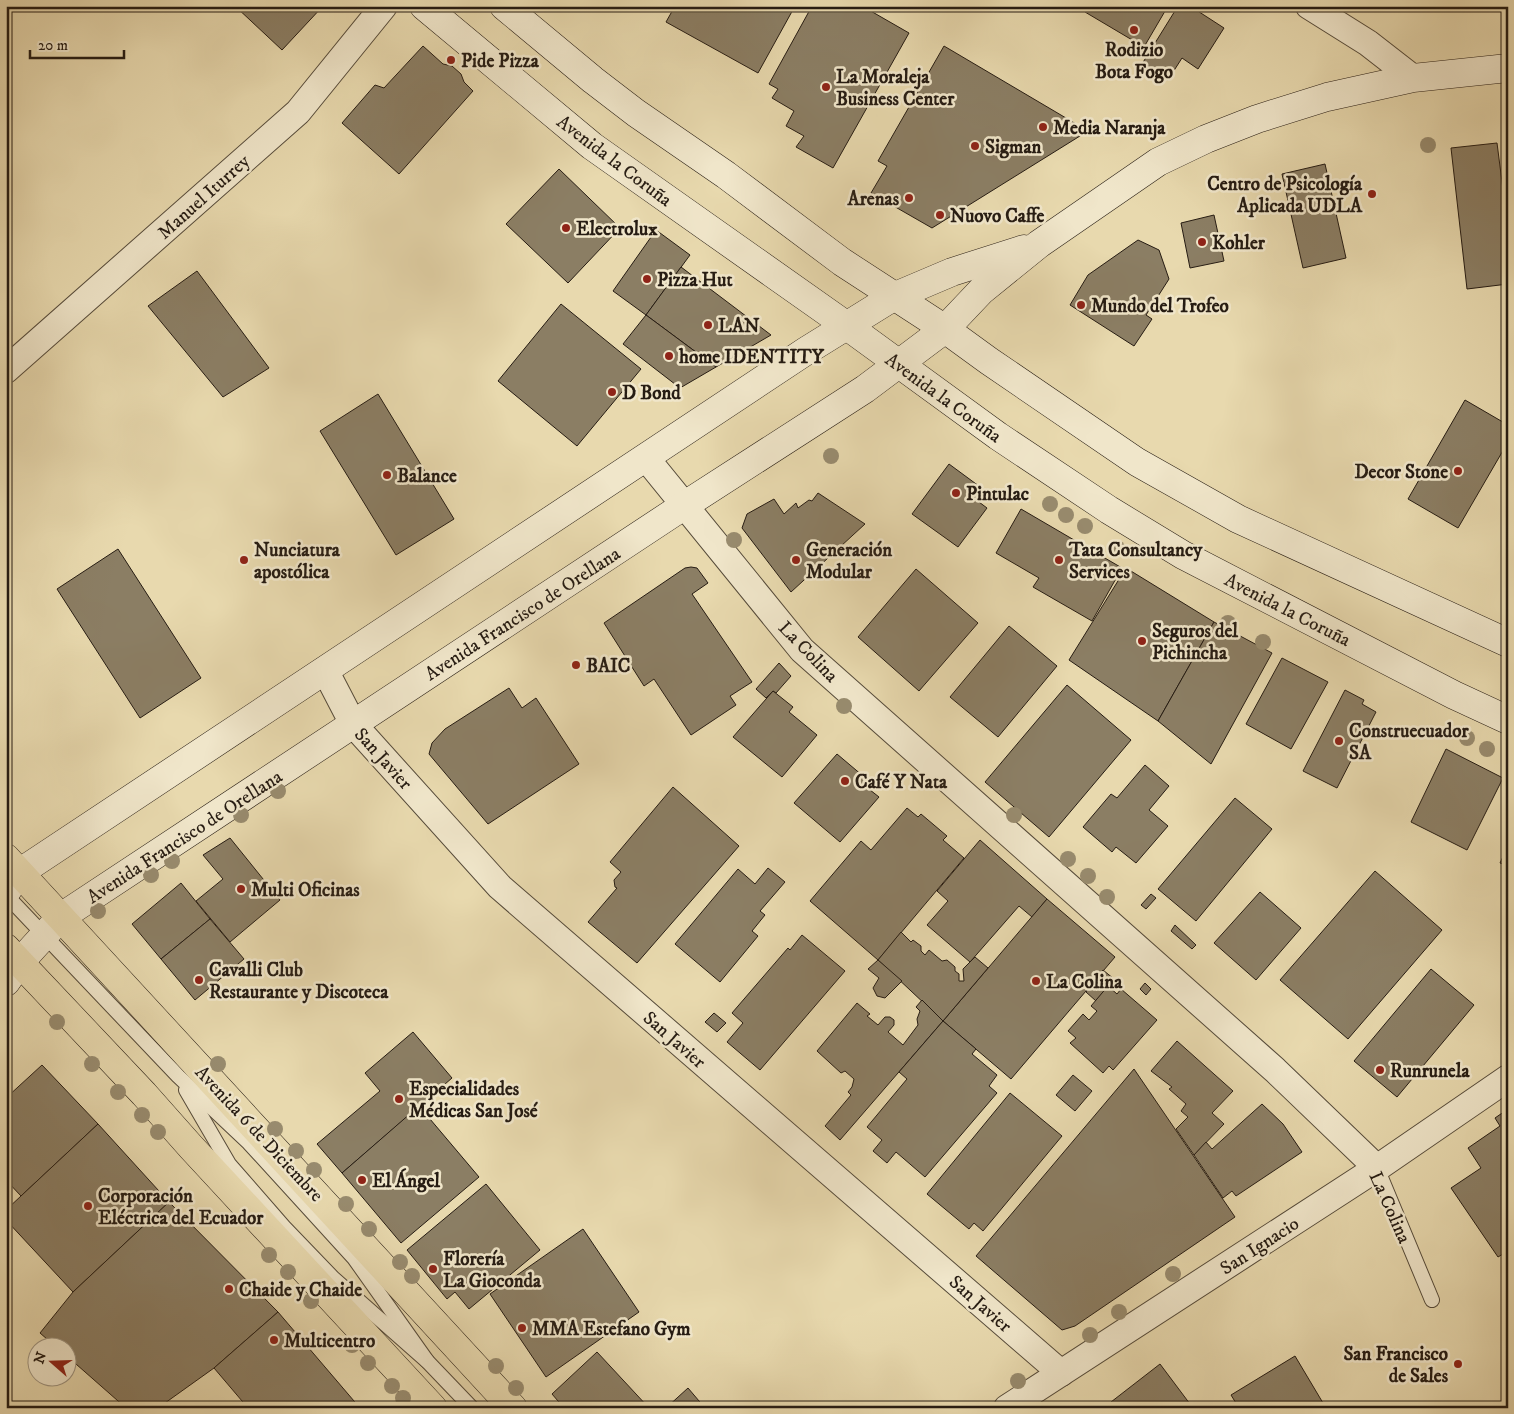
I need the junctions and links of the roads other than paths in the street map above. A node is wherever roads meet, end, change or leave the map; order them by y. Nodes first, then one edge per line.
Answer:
1 (384, 6) edge
2 (424, 6) edge
3 (504, 6) edge
4 (1308, 6) edge
5 (1508, 68) edge
6 (1413, 78) junction
7 (1039, 244) junction
8 (893, 297) junction
9 (847, 326) junction
10 (945, 329) junction
11 (898, 364) junction
12 (6, 370) edge
13 (646, 458) junction
14 (685, 505) junction
15 (1508, 643) edge
16 (325, 670) junction
17 (1508, 720) edge
18 (353, 724) junction
19 (10, 879) edge
20 (53, 926) junction
21 (11, 964) edge
22 (178, 1076) junction
23 (1508, 1078) edge
24 (1377, 1168) junction
25 (1432, 1300) dead end
26 (427, 1360) junction
27 (1061, 1373) junction
28 (433, 1408) edge
29 (472, 1408) edge
30 (513, 1408) edge
31 (1007, 1408) edge

1 - 12 street, Manuel Iturrey
2 - 9 main road, Avenida la Coruña
3 - 8 main road
4 - 6 street
5 - 6 main road, Avenida Francisco de Orellana
6 - 7 main road, Avenida Francisco de Orellana
7 - 8 main road, Avenida Francisco de Orellana
7 - 10 main road, Avenida Francisco de Orellana
8 - 9 main road, Avenida Francisco de Orellana
8 - 10 main road
9 - 11 main road, Avenida la Coruña
9 - 13 main road, Avenida Francisco de Orellana
10 - 11 main road, Avenida Francisco de Orellana
10 - 15 main road
11 - 14 main road, Avenida Francisco de Orellana
11 - 17 main road, Avenida la Coruña
13 - 14 street, La Colina
13 - 16 main road, Avenida Francisco de Orellana
14 - 18 main road, Avenida Francisco de Orellana
14 - 24 street, La Colina
16 - 18 street, San Javier
16 - 19 main road, Avenida Francisco de Orellana
18 - 20 main road, Avenida Francisco de Orellana
18 - 27 street, San Javier
19 - 20 main road, Avenida 6 de Diciembre
20 - 21 main road, Avenida Francisco de Orellana
20 - 22 lane
20 - 30 main road, Avenida 6 de Diciembre
21 - 28 main road
22 - 26 lane
22 - 26 lane
23 - 24 street, San Ignacio
24 - 25 lane, La Colina
24 - 27 street, San Ignacio
26 - 29 lane
27 - 31 street, San Ignacio

